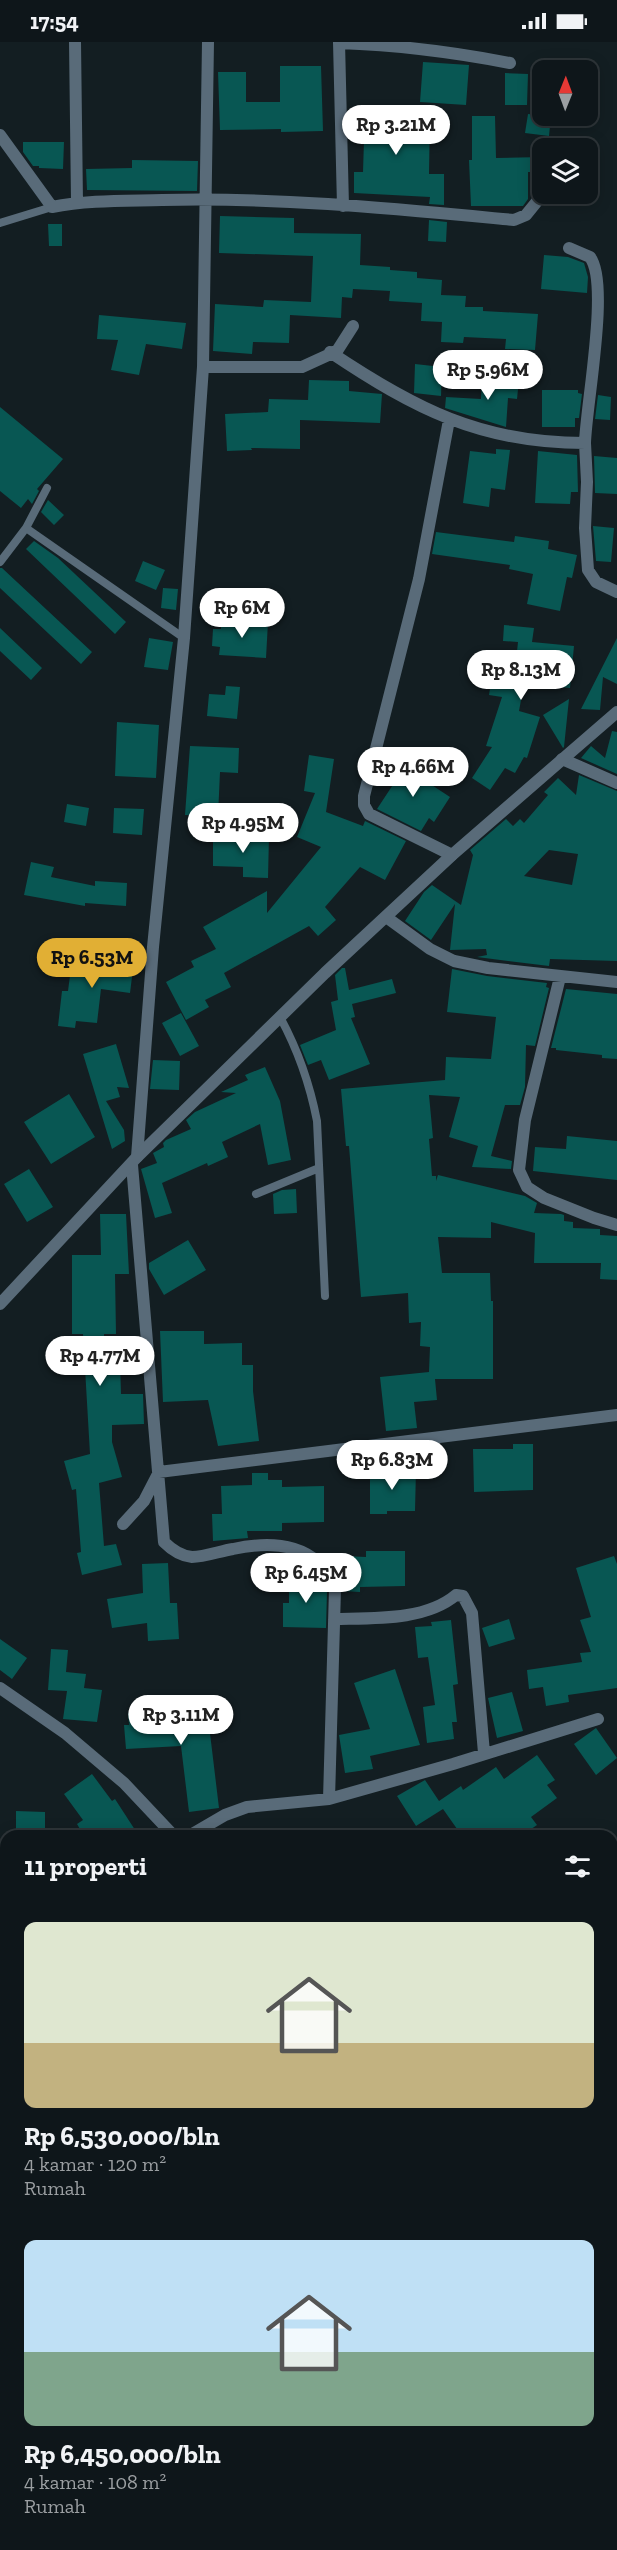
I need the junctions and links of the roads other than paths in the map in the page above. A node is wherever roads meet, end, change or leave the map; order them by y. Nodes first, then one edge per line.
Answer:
1 (75, 42) edge
2 (208, 42) edge
3 (339, 42) edge
4 (510, 63) dead end
5 (0, 135) edge
6 (207, 199) junction
7 (77, 202) junction
8 (535, 204) edge
9 (343, 206) junction
10 (52, 207) junction
11 (0, 223) edge
12 (569, 248) dead end
13 (353, 326) dead end
14 (330, 352) junction
15 (203, 367) junction
16 (449, 420) junction
17 (585, 443) junction
18 (47, 488) dead end
19 (26, 528) junction
20 (0, 562) edge
21 (617, 592) edge
22 (184, 638) junction
23 (617, 712) edge
24 (562, 759) junction
25 (617, 783) edge
26 (452, 855) junction
27 (386, 917) junction
28 (560, 977) junction
29 (617, 982) edge
30 (280, 1017) junction
31 (135, 1161) junction
32 (319, 1168) junction
33 (256, 1194) dead end
34 (617, 1225) edge
35 (325, 1296) dead end
36 (0, 1304) edge
37 (617, 1415) edge
38 (159, 1472) junction
39 (123, 1524) dead end
40 (334, 1619) junction
41 (0, 1688) edge
42 (598, 1719) dead end
43 (484, 1753) junction
44 (329, 1799) junction
45 (168, 1830) edge
46 (199, 1830) edge

1 - 7 street
2 - 6 street
3 - 4 street
3 - 9 street
5 - 10 street
6 - 7 street
6 - 9 street
6 - 15 street
7 - 10 street
8 - 9 street
10 - 11 lane
12 - 17 street
13 - 14 street
14 - 15 street
14 - 16 street
15 - 22 street
16 - 17 street
16 - 26 street
17 - 21 street
18 - 19 lane
19 - 20 lane
19 - 22 lane
22 - 31 street
23 - 24 street
24 - 25 street
24 - 26 street
26 - 27 street
27 - 28 street
27 - 30 street
28 - 29 street
28 - 34 street
30 - 31 street
30 - 32 lane
31 - 36 street
31 - 38 street
32 - 33 lane
32 - 35 lane
37 - 38 street
38 - 39 street
38 - 40 street
40 - 43 street
40 - 44 street
41 - 45 street
42 - 43 street
43 - 44 street
44 - 46 street

